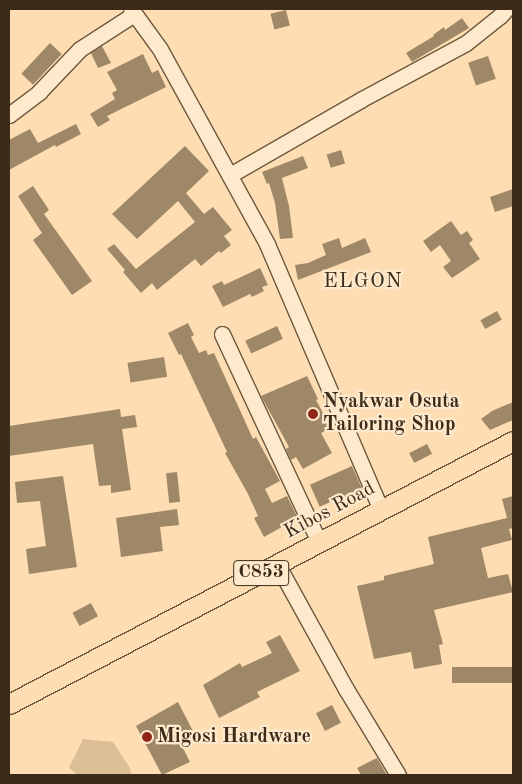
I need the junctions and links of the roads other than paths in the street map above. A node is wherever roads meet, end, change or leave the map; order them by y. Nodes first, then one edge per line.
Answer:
1 (506, 9) edge
2 (132, 11) edge
3 (9, 115) edge
4 (230, 175) junction
5 (222, 334) dead end
6 (513, 441) edge
7 (381, 510) junction
8 (319, 542) junction
9 (277, 564) junction
10 (9, 704) edge
11 (398, 775) edge

1 - 4 street
2 - 3 street
2 - 4 street
4 - 7 street
5 - 8 street
6 - 7 main road, Kibos Road / C853
7 - 8 main road, Kibos Road / C853
8 - 9 main road, Kibos Road / C853
9 - 10 main road, Kibos Road / C853
9 - 11 street

